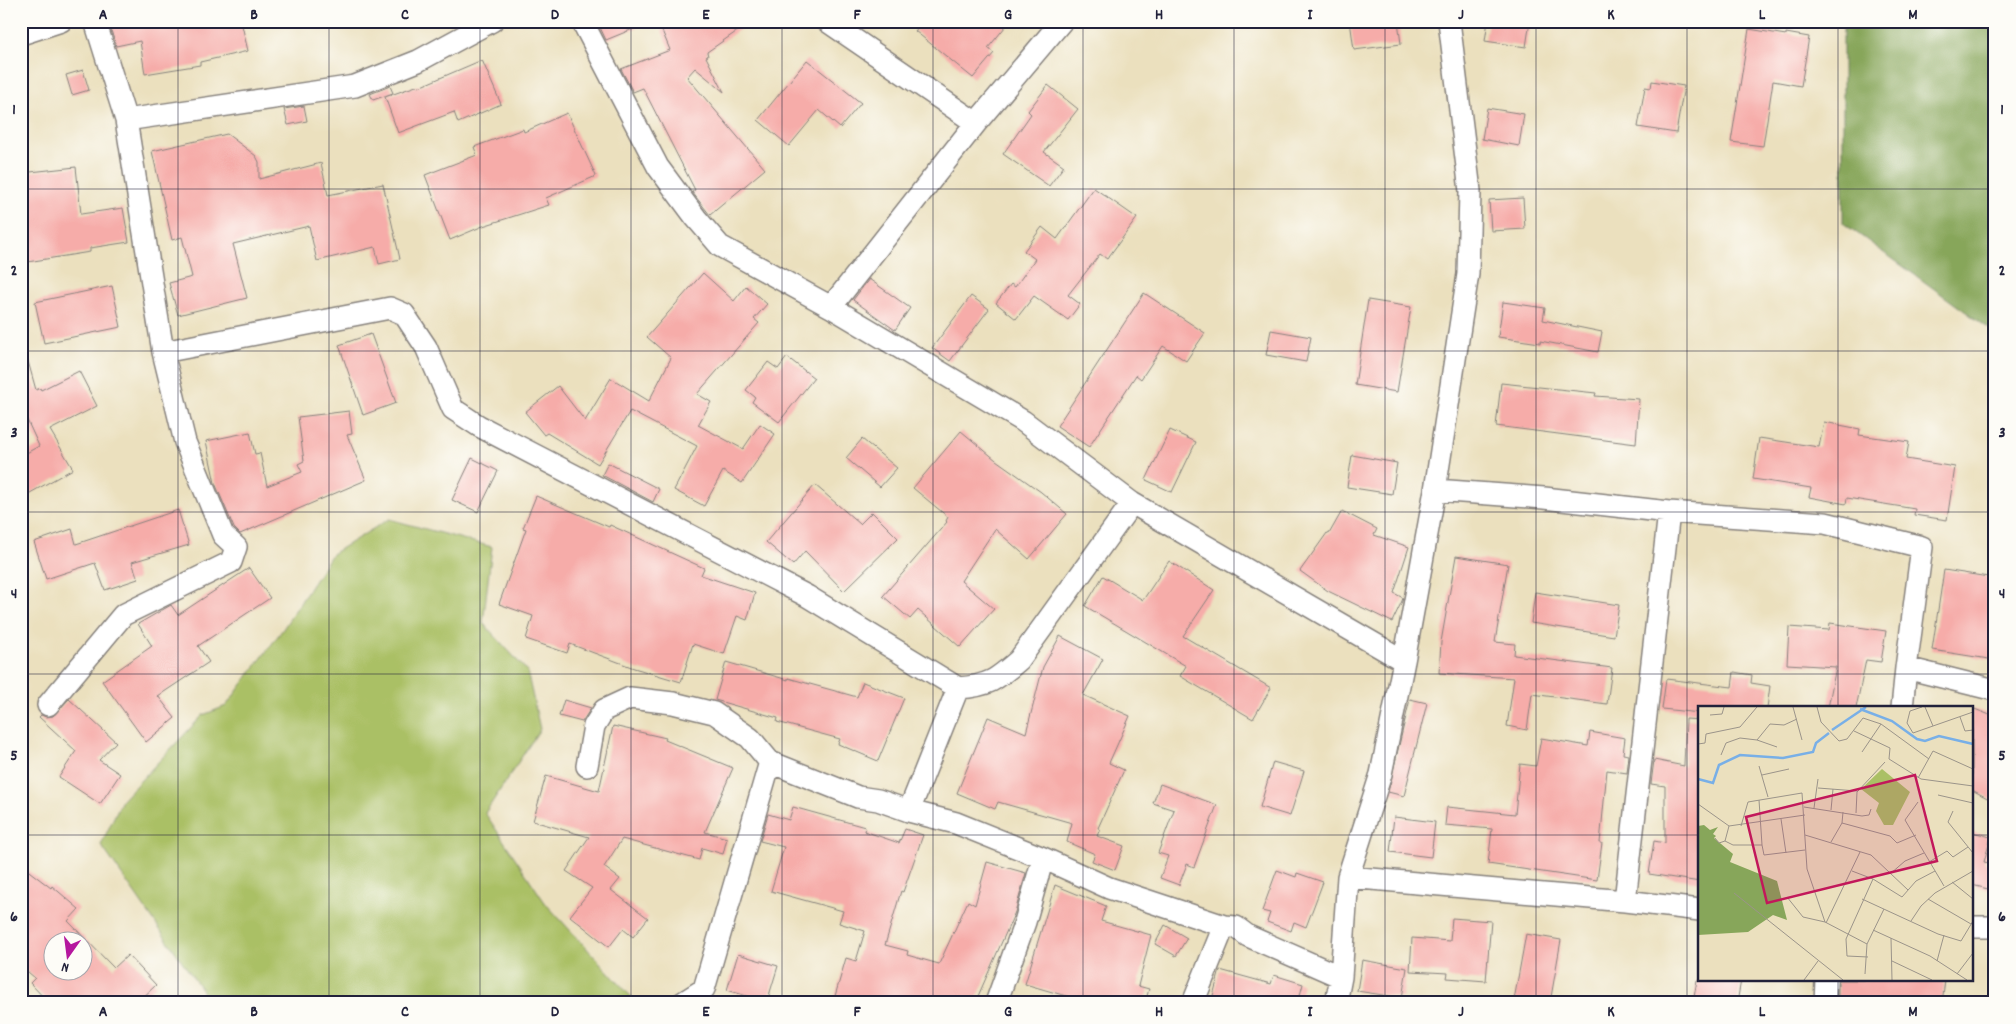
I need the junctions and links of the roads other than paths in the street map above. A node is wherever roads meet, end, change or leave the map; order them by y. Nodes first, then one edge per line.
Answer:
1 (61, 21) edge
2 (95, 21) edge
3 (492, 21) edge
4 (582, 21) edge
5 (827, 21) edge
6 (1062, 21) edge
7 (1449, 21) edge
8 (21, 34) edge
9 (126, 120) junction
10 (976, 123) junction
11 (831, 307) junction
12 (163, 352) junction
13 (1435, 490) junction
14 (1132, 503) junction
15 (1670, 512) junction
16 (1404, 661) junction
17 (1906, 668) junction
18 (958, 688) junction
19 (1995, 690) edge
20 (48, 705) dead end
21 (1902, 706) edge
22 (770, 762) junction
23 (587, 766) dead end
24 (909, 811) junction
25 (1043, 858) junction
26 (1348, 877) junction
27 (1626, 901) junction
28 (1698, 910) edge
29 (1224, 926) junction
30 (1974, 927) edge
31 (1995, 927) edge
32 (1341, 977) junction
33 (1826, 982) edge
34 (686, 1002) edge
35 (996, 1003) edge
36 (1193, 1003) edge
37 (1336, 1003) edge
38 (1825, 1003) edge

1 - 8 street
2 - 9 street
3 - 9 street
4 - 11 street
5 - 10 street
6 - 10 street
7 - 13 street
9 - 12 street
10 - 11 street
11 - 14 street
12 - 18 street
12 - 20 street
13 - 15 street
13 - 16 street
14 - 16 street
14 - 18 street
15 - 17 street
15 - 27 street
16 - 26 street
17 - 19 street
17 - 21 street
18 - 24 street
22 - 23 street
22 - 24 street
22 - 34 street
24 - 25 street
25 - 29 street
25 - 35 street
26 - 27 street
26 - 32 street
27 - 28 street
29 - 32 street
29 - 36 street
30 - 31 street
32 - 37 street
33 - 38 street

